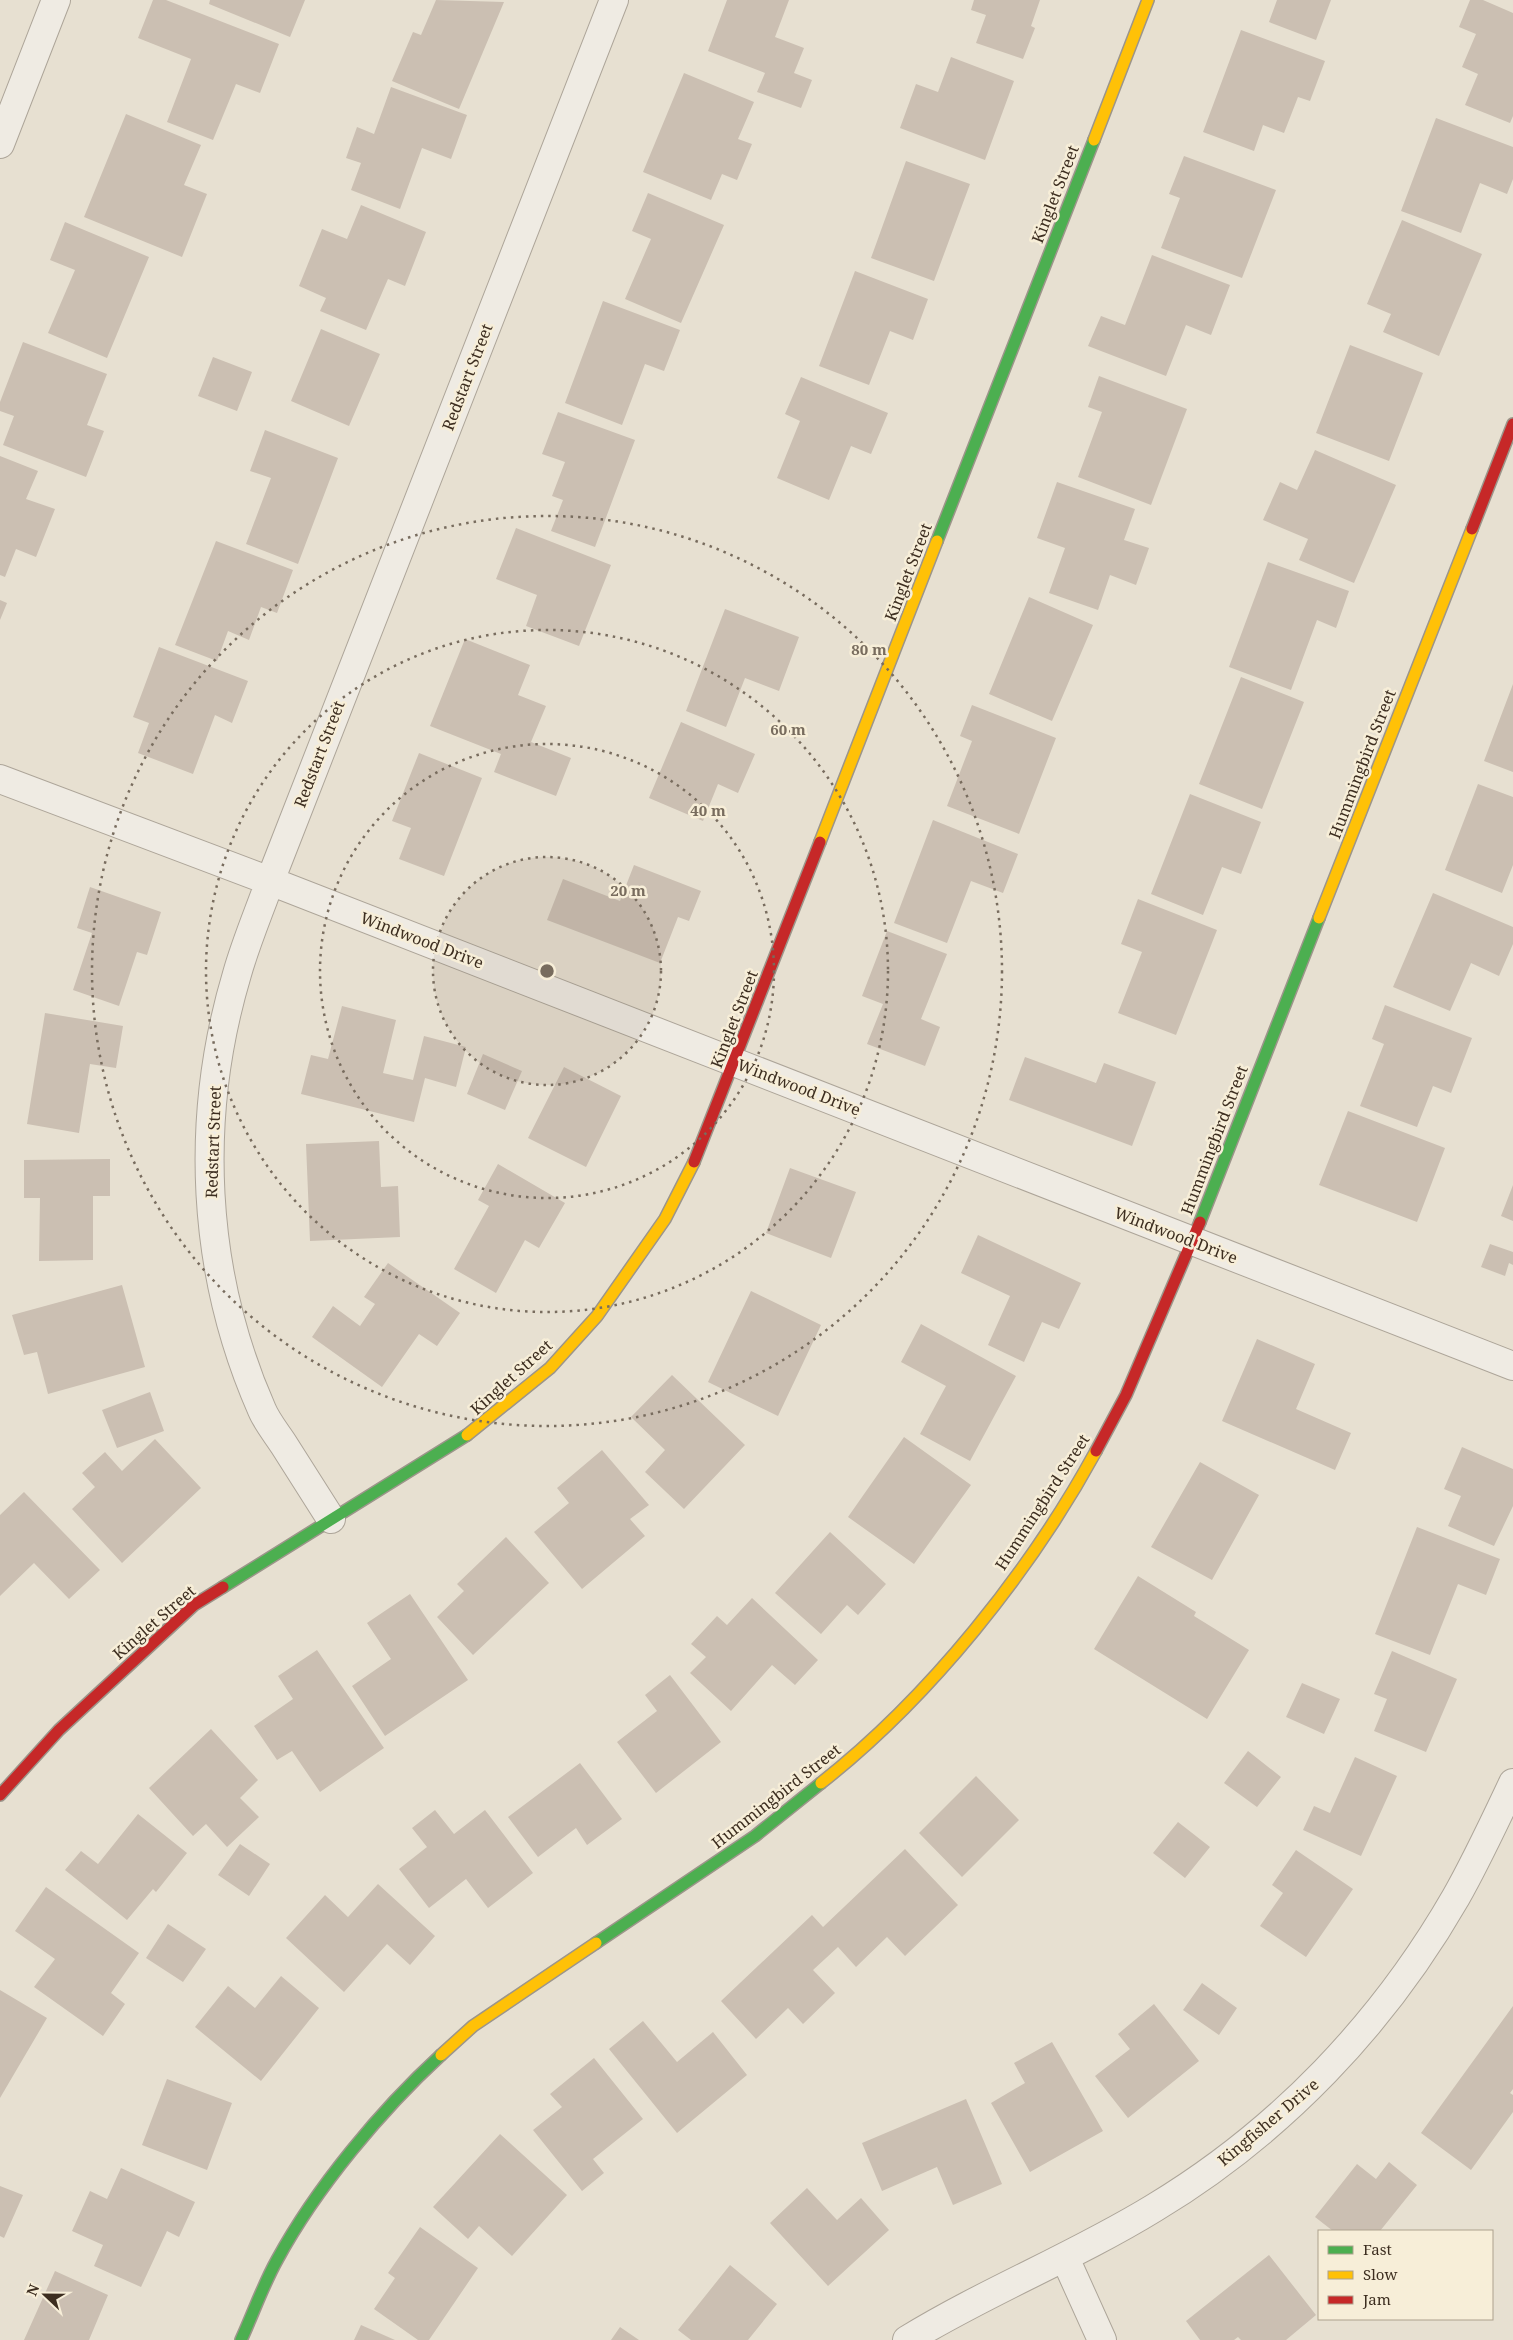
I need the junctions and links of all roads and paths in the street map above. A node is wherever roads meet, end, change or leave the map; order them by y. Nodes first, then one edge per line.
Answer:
1 (56, 0) edge
2 (614, 0) edge
3 (1148, 0) edge
4 (5, 117) edge
5 (0, 144) edge
6 (1513, 424) edge
7 (0, 779) edge
8 (270, 881) junction
9 (734, 1062) junction
10 (1192, 1242) junction
11 (1513, 1366) edge
12 (331, 1519) junction
13 (1513, 1783) edge
14 (0, 1795) edge
15 (1065, 2258) junction
16 (241, 2340) edge
17 (907, 2340) edge
18 (1102, 2340) edge

1 - 4 street
2 - 8 street, Redstart Street
3 - 9 street, Kinglet Street
4 - 5 street
6 - 10 street, Hummingbird Street
7 - 8 street, Windwood Drive
8 - 9 street, Windwood Drive
8 - 12 street, Redstart Street
9 - 10 street, Windwood Drive
9 - 12 street, Kinglet Street
10 - 11 street, Windwood Drive
10 - 16 street, Hummingbird Street
12 - 14 street, Kinglet Street
13 - 15 street, Kingfisher Drive
15 - 17 street, Kingfisher Drive
15 - 18 street

